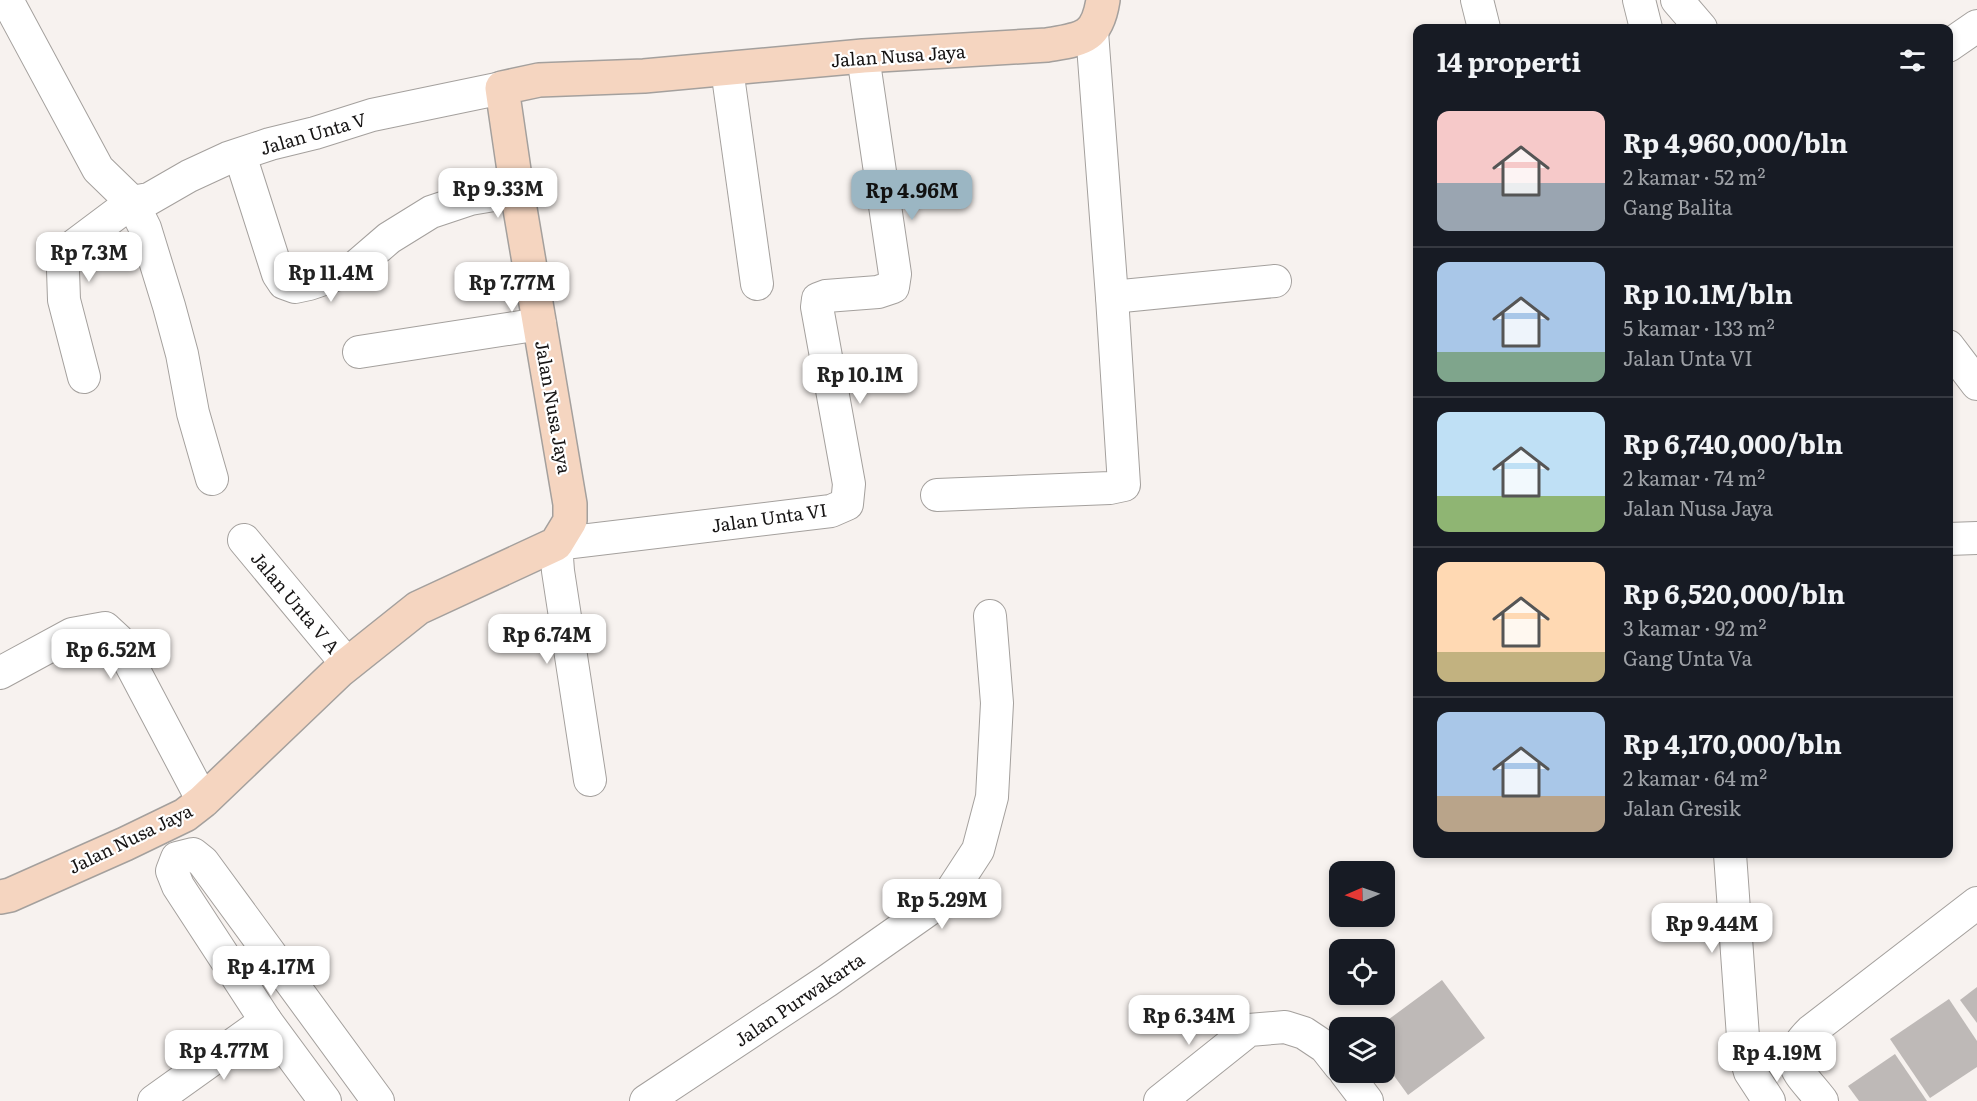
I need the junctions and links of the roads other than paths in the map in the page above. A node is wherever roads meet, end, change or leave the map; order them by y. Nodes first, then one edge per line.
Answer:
1 (7, 0) edge
2 (1103, 0) edge
3 (1477, 0) edge
4 (1639, 0) edge
5 (1677, 0) edge
6 (1483, 24) edge
7 (1645, 24) edge
8 (1698, 24) edge
9 (1977, 26) edge
10 (1092, 32) junction
11 (1953, 43) edge
12 (863, 56) junction
13 (727, 69) junction
14 (502, 88) junction
15 (240, 155) junction
16 (517, 191) junction
17 (132, 202) junction
18 (1275, 281) dead end
19 (757, 284) dead end
20 (1112, 297) junction
21 (540, 324) junction
22 (359, 352) dead end
23 (1953, 352) edge
24 (84, 376) dead end
25 (1977, 384) edge
26 (212, 479) dead end
27 (937, 495) dead end
28 (1977, 538) edge
29 (1953, 539) edge
30 (244, 540) dead end
31 (556, 544) junction
32 (990, 616) dead end
33 (347, 664) junction
34 (0, 673) edge
35 (590, 780) dead end
36 (203, 801) junction
37 (1730, 858) edge
38 (0, 897) edge
39 (1977, 903) edge
40 (266, 1021) junction
41 (1329, 1052) edge
42 (1353, 1083) edge
43 (154, 1101) edge
44 (325, 1101) edge
45 (378, 1101) edge
46 (646, 1101) edge
47 (1160, 1101) edge
48 (1366, 1101) edge
49 (1768, 1101) edge
50 (1822, 1101) edge

1 - 17 street
2 - 10 street
3 - 6 street
4 - 7 street
5 - 8 street
9 - 11 street
10 - 12 street, Jalan Nusa Jaya
10 - 20 street
12 - 13 street, Jalan Nusa Jaya
12 - 31 street, Jalan Unta VI
13 - 14 street, Jalan Nusa Jaya
13 - 19 street
14 - 15 street, Jalan Unta V
14 - 16 street, Jalan Nusa Jaya
15 - 16 street
15 - 17 street, Jalan Unta V
16 - 21 street, Jalan Nusa Jaya
17 - 24 street, Jalan Unta V
17 - 26 street
18 - 20 street
20 - 27 street
21 - 22 street
21 - 31 street, Jalan Nusa Jaya
23 - 25 street
28 - 29 street
30 - 33 street, Jalan Unta V A
31 - 33 street, Jalan Nusa Jaya
31 - 35 street
32 - 46 street, Jalan Purwakarta
33 - 36 street, Jalan Nusa Jaya
34 - 36 street
36 - 38 street, Jalan Nusa Jaya
37 - 49 street
39 - 50 street
40 - 43 street
40 - 44 street
40 - 45 street
41 - 47 street
42 - 48 street

